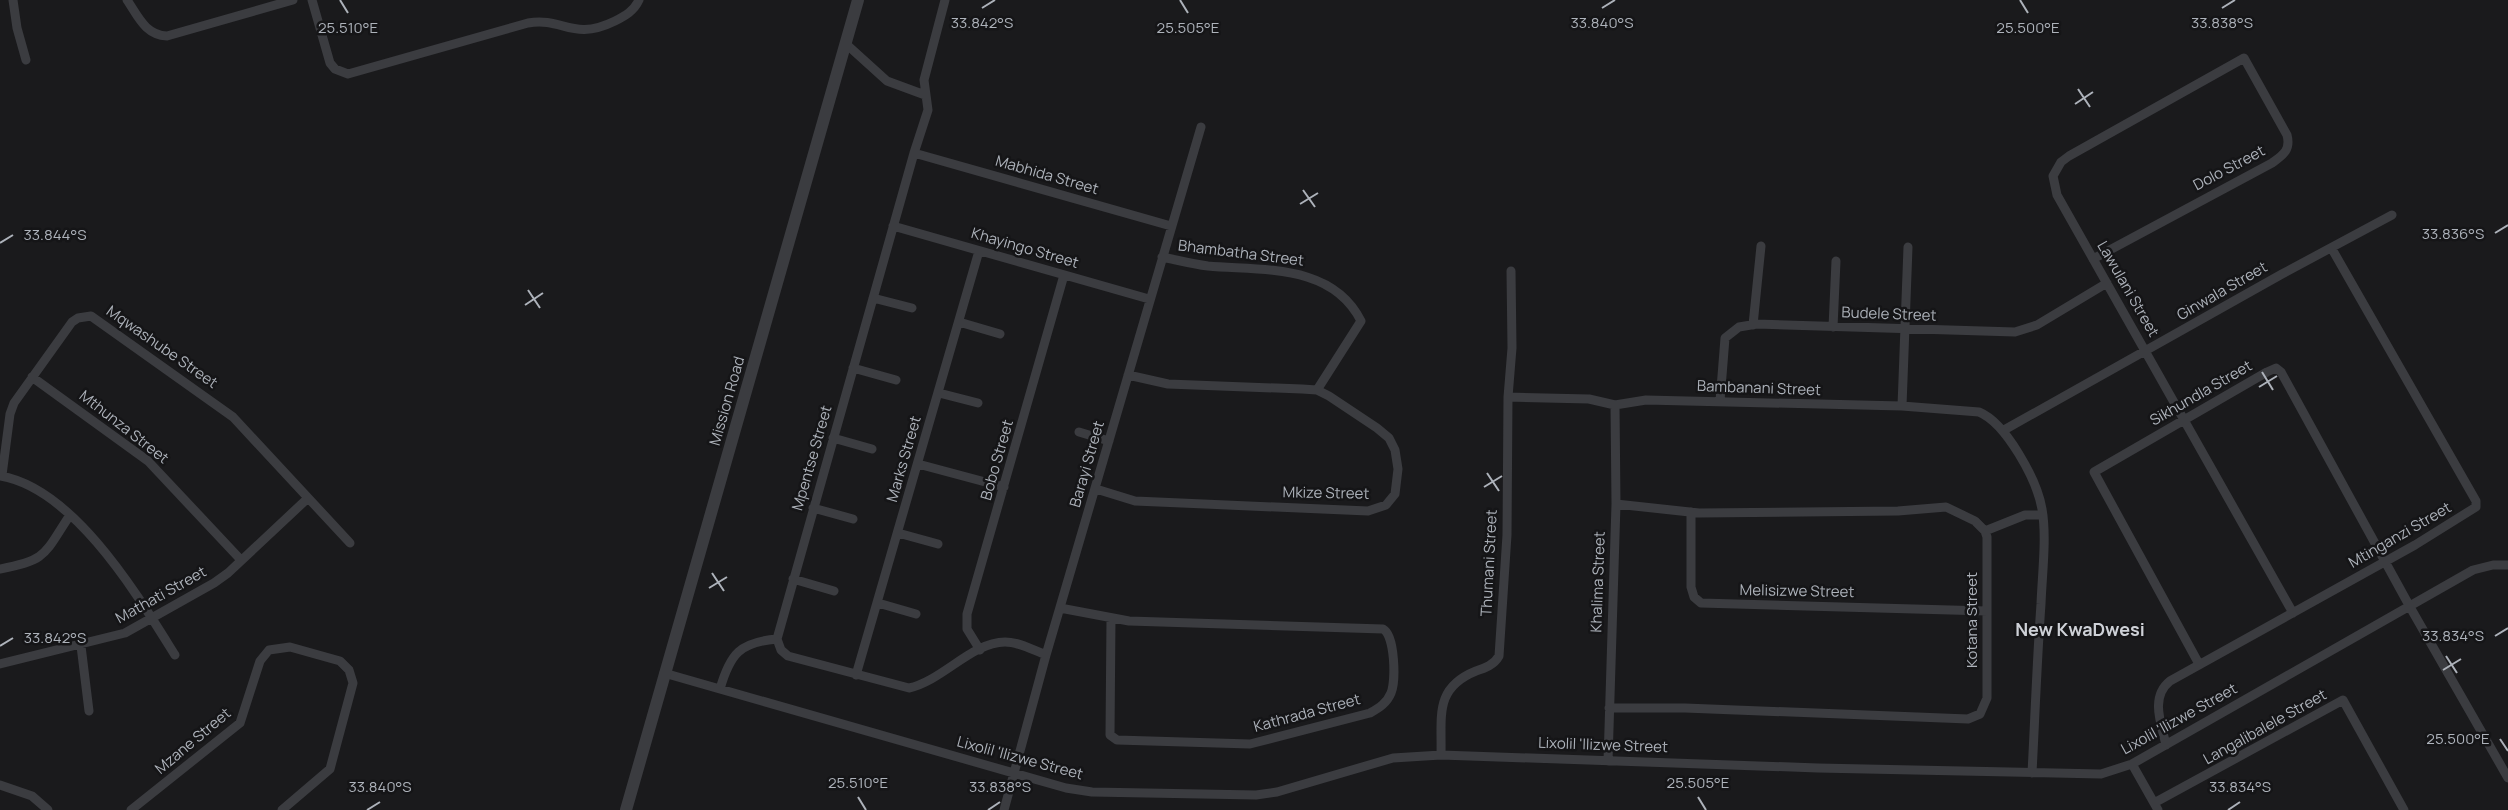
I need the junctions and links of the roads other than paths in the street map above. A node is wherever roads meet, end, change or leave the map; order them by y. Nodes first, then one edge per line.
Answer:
1 (13, 0) edge
2 (127, 0) edge
3 (293, 0) edge
4 (312, 0) edge
5 (639, 0) edge
6 (858, 0) edge
7 (945, 0) edge
8 (845, 43) junction
9 (2244, 58) joint
10 (26, 60) dead end
11 (925, 95) junction
12 (1202, 127) dead end
13 (914, 153) junction
14 (2392, 215) dead end
15 (893, 226) junction
16 (1171, 226) junction
17 (1761, 246) dead end
18 (1908, 247) dead end
19 (2332, 249) junction
20 (979, 251) junction
21 (1162, 257) junction
22 (2093, 259) junction
23 (1836, 261) dead end
24 (1511, 271) dead end
25 (1064, 275) junction
26 (2108, 283) junction
27 (873, 298) junction
28 (1149, 298) junction
29 (912, 308) dead end
30 (959, 322) junction
31 (1753, 324) junction
32 (1833, 327) junction
33 (1903, 329) junction
34 (1000, 334) dead end
35 (2147, 351) junction
36 (853, 368) junction
37 (1128, 375) junction
38 (32, 378) junction
39 (896, 380) dead end
40 (1317, 390) junction
41 (939, 393) junction
42 (1508, 397) junction
43 (1720, 401) junction
44 (978, 403) dead end
45 (1614, 405) junction
46 (1902, 406) junction
47 (2186, 420) junction
48 (2004, 430) junction
49 (1079, 432) dead end
50 (833, 438) junction
51 (1109, 441) junction
52 (872, 449) dead end
53 (918, 464) junction
54 (1, 476) edge
55 (1004, 487) junction
56 (1096, 489) junction
57 (308, 498) junction
58 (1616, 504) junction
59 (813, 508) junction
60 (1691, 512) junction
61 (70, 515) junction
62 (2043, 515) junction
63 (853, 519) dead end
64 (1985, 531) junction
65 (898, 533) junction
66 (350, 543) dead end
67 (938, 544) dead end
68 (241, 560) junction
69 (2386, 561) junction
70 (2508, 565) edge
71 (0, 570) edge
72 (793, 579) junction
73 (834, 591) dead end
74 (878, 603) junction
75 (2410, 607) junction
76 (1060, 608) junction
77 (1987, 611) junction
78 (2293, 612) junction
79 (916, 614) dead end
80 (152, 618) junction
81 (1111, 618) junction
82 (777, 639) junction
83 (81, 646) junction
84 (980, 650) junction
85 (175, 655) dead end
86 (1046, 655) junction
87 (0, 664) edge
88 (2199, 664) junction
89 (664, 673) junction
90 (856, 675) junction
91 (720, 689) junction
92 (1609, 708) junction
93 (89, 711) dead end
94 (2166, 745) junction
95 (1441, 754) junction
96 (1608, 761) junction
97 (2132, 764) junction
98 (1014, 772) junction
99 (2032, 772) junction
100 (2508, 778) edge
101 (0, 785) edge
102 (2156, 807) edge
103 (48, 810) edge
104 (131, 810) edge
105 (282, 810) edge
106 (626, 810) edge
107 (1004, 810) edge
108 (2404, 810) edge

1 - 10 street
2 - 3 street
4 - 5 street
6 - 8 street, Mission Road
7 - 11 street, Mpentse Street
8 - 11 street
8 - 89 street, Mission Road
9 - 22 street, Lawulani Street
9 - 22 street, Dolo Street
11 - 13 street, Mpentse Street
12 - 16 street, Barayi Street
13 - 15 street, Mpentse Street
13 - 16 street, Mabhida Street
14 - 19 street, Ginwala Street
15 - 20 street, Khayingo Street
15 - 27 street, Mpentse Street
16 - 21 street, Barayi Street
17 - 31 street
18 - 33 street
19 - 35 street, Ginwala Street
19 - 69 street, Mtinganzi Street
20 - 25 street, Khayingo Street
20 - 30 street, Marks Street
21 - 28 street, Barayi Street
21 - 40 street, Bhambatha Street
22 - 26 street, Lawulani Street
23 - 32 street
24 - 42 street, Thumani Street
25 - 28 street, Khayingo Street
25 - 55 street, Bobo Street
26 - 33 street, Budele Street
26 - 35 street, Lawulani Street
27 - 29 street
27 - 36 street, Mpentse Street
28 - 37 street, Barayi Street
30 - 34 street
30 - 41 street, Marks Street
31 - 32 street, Budele Street
31 - 43 street, Budele Street
32 - 33 street, Budele Street
33 - 46 street
35 - 47 street, Lawulani Street
35 - 48 street, Ginwala Street
36 - 39 street
36 - 50 street, Mpentse Street
37 - 40 street
37 - 51 street, Barayi Street
38 - 54 street, Mqwashube Street
38 - 57 street, Mqwashube Street
38 - 68 street, Mthunza Street
40 - 56 street, Mkize Street
41 - 44 street
41 - 53 street, Marks Street
42 - 45 street, Bambanani Street
42 - 95 street, Thumani Street
43 - 45 street, Bambanani Street
43 - 46 street, Bambanani Street
45 - 58 street, Khalima Street
46 - 48 street, Bambanani Street
47 - 69 street, Sikhundla Street
47 - 78 street, Lawulani Street
47 - 88 street, Sikhundla Street
48 - 62 street
49 - 51 street
50 - 52 street
50 - 59 street, Mpentse Street
51 - 56 street, Barayi Street
53 - 55 street
53 - 65 street, Marks Street
54 - 61 street
55 - 84 street, Bobo Street
56 - 76 street, Barayi Street
57 - 66 street, Mqwashube Street
57 - 68 street, Mathati Street
58 - 60 street
58 - 92 street, Khalima Street
59 - 63 street
59 - 72 street, Mpentse Street
60 - 64 street
60 - 77 street, Melisizwe Street
61 - 71 street
61 - 80 street
62 - 64 street
62 - 99 street
64 - 77 street, Kotana Street
65 - 67 street
65 - 74 street, Marks Street
68 - 80 street, Mathati Street
69 - 75 street, Sikhundla Street
69 - 78 street, Mtinganzi Street
70 - 75 street, Lixolil 'Ilizwe Street
72 - 73 street
72 - 82 street, Mpentse Street
74 - 79 street
74 - 90 street, Marks Street
75 - 94 street, Lixolil 'Ilizwe Street
75 - 100 street, Sikhundla Street
76 - 81 street, Kathrada Street
76 - 86 street, Barayi Street
77 - 92 street, Kotana Street
78 - 88 street, Mtinganzi Street
80 - 83 street, Mathati Street
80 - 85 street
81 - 81 street, Kathrada Street
82 - 90 street
82 - 91 street
83 - 87 street, Mathati Street
83 - 93 street
84 - 86 street
84 - 90 street
86 - 98 street, Barayi Street
88 - 94 street, Mtinganzi Street
89 - 91 street, Lixolil 'Ilizwe Street
89 - 106 street, Mission Road
91 - 98 street, Lixolil 'Ilizwe Street
92 - 96 street, Khalima Street
94 - 97 street, Lixolil 'Ilizwe Street
95 - 96 street, Lixolil 'Ilizwe Street
95 - 98 street, Lixolil 'Ilizwe Street
96 - 99 street, Lixolil 'Ilizwe Street
97 - 99 street, Lixolil 'Ilizwe Street
97 - 102 street
98 - 107 street, Barayi Street
101 - 103 street
102 - 108 street, Langalibalele Street
104 - 105 street, Mzane Street

